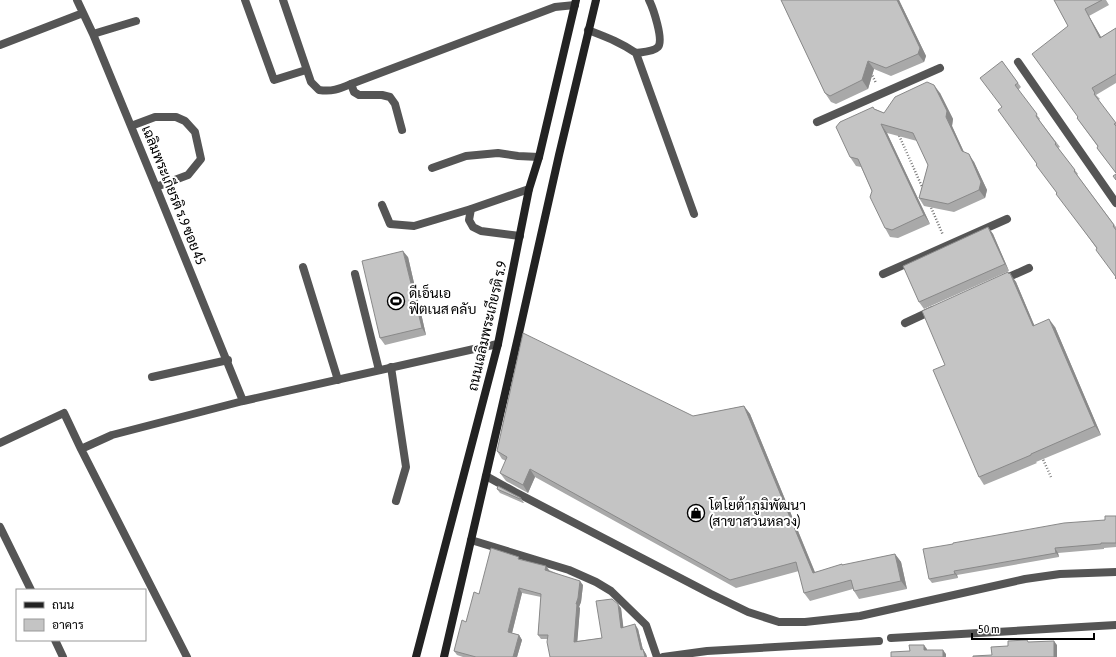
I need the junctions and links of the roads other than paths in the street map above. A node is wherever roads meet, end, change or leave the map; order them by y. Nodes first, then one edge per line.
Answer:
1 (77, 0) edge
2 (245, 0) edge
3 (283, 0) edge
4 (596, 0) edge
5 (649, 0) edge
6 (575, 2) edge
7 (83, 13) junction
8 (136, 21) dead end
9 (588, 30) junction
10 (93, 34) junction
11 (0, 45) edge
12 (636, 53) junction
13 (1018, 62) dead end
14 (940, 68) dead end
15 (306, 70) junction
16 (351, 84) junction
17 (817, 122) dead end
18 (131, 126) junction
19 (402, 130) dead end
20 (539, 157) junction
21 (432, 168) dead end
22 (156, 187) junction
23 (529, 189) junction
24 (1116, 203) edge
25 (382, 205) dead end
26 (471, 209) junction
27 (694, 214) dead end
28 (1007, 219) dead end
29 (520, 236) junction
30 (303, 267) dead end
31 (1029, 268) dead end
32 (355, 274) dead end
33 (883, 274) dead end
34 (996, 283) edge
35 (941, 307) edge
36 (905, 323) dead end
37 (498, 344) junction
38 (228, 360) junction
39 (391, 367) junction
40 (379, 370) junction
41 (152, 377) dead end
42 (338, 380) junction
43 (244, 401) junction
44 (0, 443) edge
45 (81, 449) junction
46 (486, 476) junction
47 (396, 501) dead end
48 (0, 527) edge
49 (471, 540) junction
50 (1116, 572) edge
51 (31, 589) edge
52 (1116, 626) edge
53 (891, 638) dead end
54 (55, 641) edge
55 (879, 641) dead end
56 (63, 657) edge
57 (187, 657) edge
58 (416, 657) edge
59 (444, 657) edge
60 (657, 657) edge
61 (663, 657) edge

1 - 7 street, เฉลิมพระเกียรติ ร.9 ซอย 45
2 - 15 street
3 - 15 street
4 - 9 main road
5 - 12 street
6 - 16 street
6 - 20 main road, ถนนเฉลิมพระเกียรติ ร.9
7 - 10 street, เฉลิมพระเกียรติ ร.9 ซอย 45
7 - 11 street
8 - 10 street
9 - 12 street
9 - 46 main road
10 - 18 street, เฉลิมพระเกียรติ ร.9 ซอย 45
12 - 27 street
13 - 24 street
14 - 17 street
15 - 16 street
16 - 19 street
18 - 22 street, เฉลิมพระเกียรติ ร.9 ซอย 45
18 - 22 street
20 - 21 street
20 - 23 main road, ถนนเฉลิมพระเกียรติ ร.9
22 - 38 street, เฉลิมพระเกียรติ ร.9 ซอย 45
23 - 26 street
23 - 29 main road, ถนนเฉลิมพระเกียรติ ร.9
25 - 26 street
26 - 29 street
28 - 33 street
29 - 37 main road, ถนนเฉลิมพระเกียรติ ร.9
30 - 42 street
31 - 34 street
32 - 40 street
35 - 36 street
37 - 39 street
37 - 58 main road, ถนนเฉลิมพระเกียรติ ร.9
38 - 41 street
38 - 43 street, เฉลิมพระเกียรติ ร.9 ซอย 45
39 - 40 street
39 - 47 street
40 - 42 street
42 - 43 street
43 - 45 street
44 - 45 street
45 - 57 street
46 - 49 main road
46 - 50 street
48 - 51 street
49 - 59 main road
49 - 60 street
52 - 53 street
54 - 56 street
55 - 61 street

